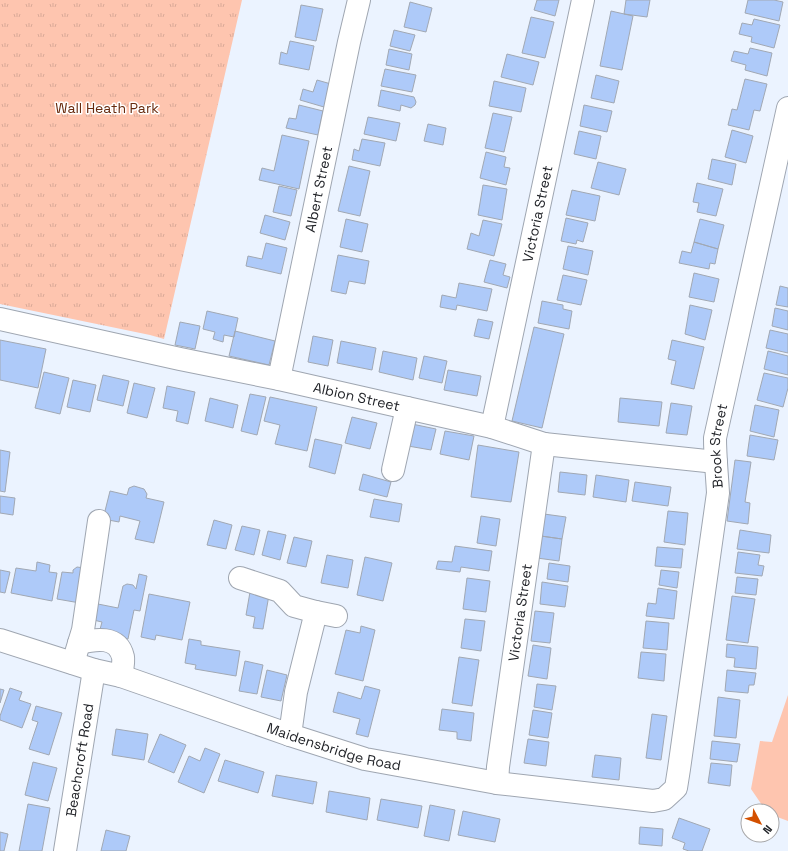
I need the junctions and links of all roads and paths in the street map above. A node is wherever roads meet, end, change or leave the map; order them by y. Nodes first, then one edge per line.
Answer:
1 (359, 0) edge
2 (583, 0) edge
3 (788, 108) edge
4 (0, 319) edge
5 (279, 379) junction
6 (407, 408) junction
7 (492, 427) junction
8 (544, 444) junction
9 (716, 462) junction
10 (393, 470) dead end
11 (99, 521) dead end
12 (240, 578) dead end
13 (0, 640) edge
14 (76, 653) junction
15 (94, 670) junction
16 (121, 676) junction
17 (290, 735) junction
18 (497, 782) junction
19 (676, 788) joint
20 (65, 851) edge

1 - 5 street, Albert Street
2 - 7 street, Victoria Street
3 - 9 street, Brook Street
4 - 5 street, Albion Street
5 - 6 street, Albion Street
6 - 7 street, Albion Street
6 - 10 street
7 - 8 street, Albion Street
8 - 9 street, Albion Street
8 - 18 street, Victoria Street
9 - 19 street, Brook Street
11 - 14 street
12 - 17 street
13 - 14 street, Maidensbridge Road
14 - 15 street, Maidensbridge Road
14 - 16 street
15 - 16 street, Maidensbridge Road
15 - 20 street, Beachcroft Road
16 - 17 street, Maidensbridge Road
17 - 18 street, Maidensbridge Road
18 - 19 street, Maidensbridge Road

